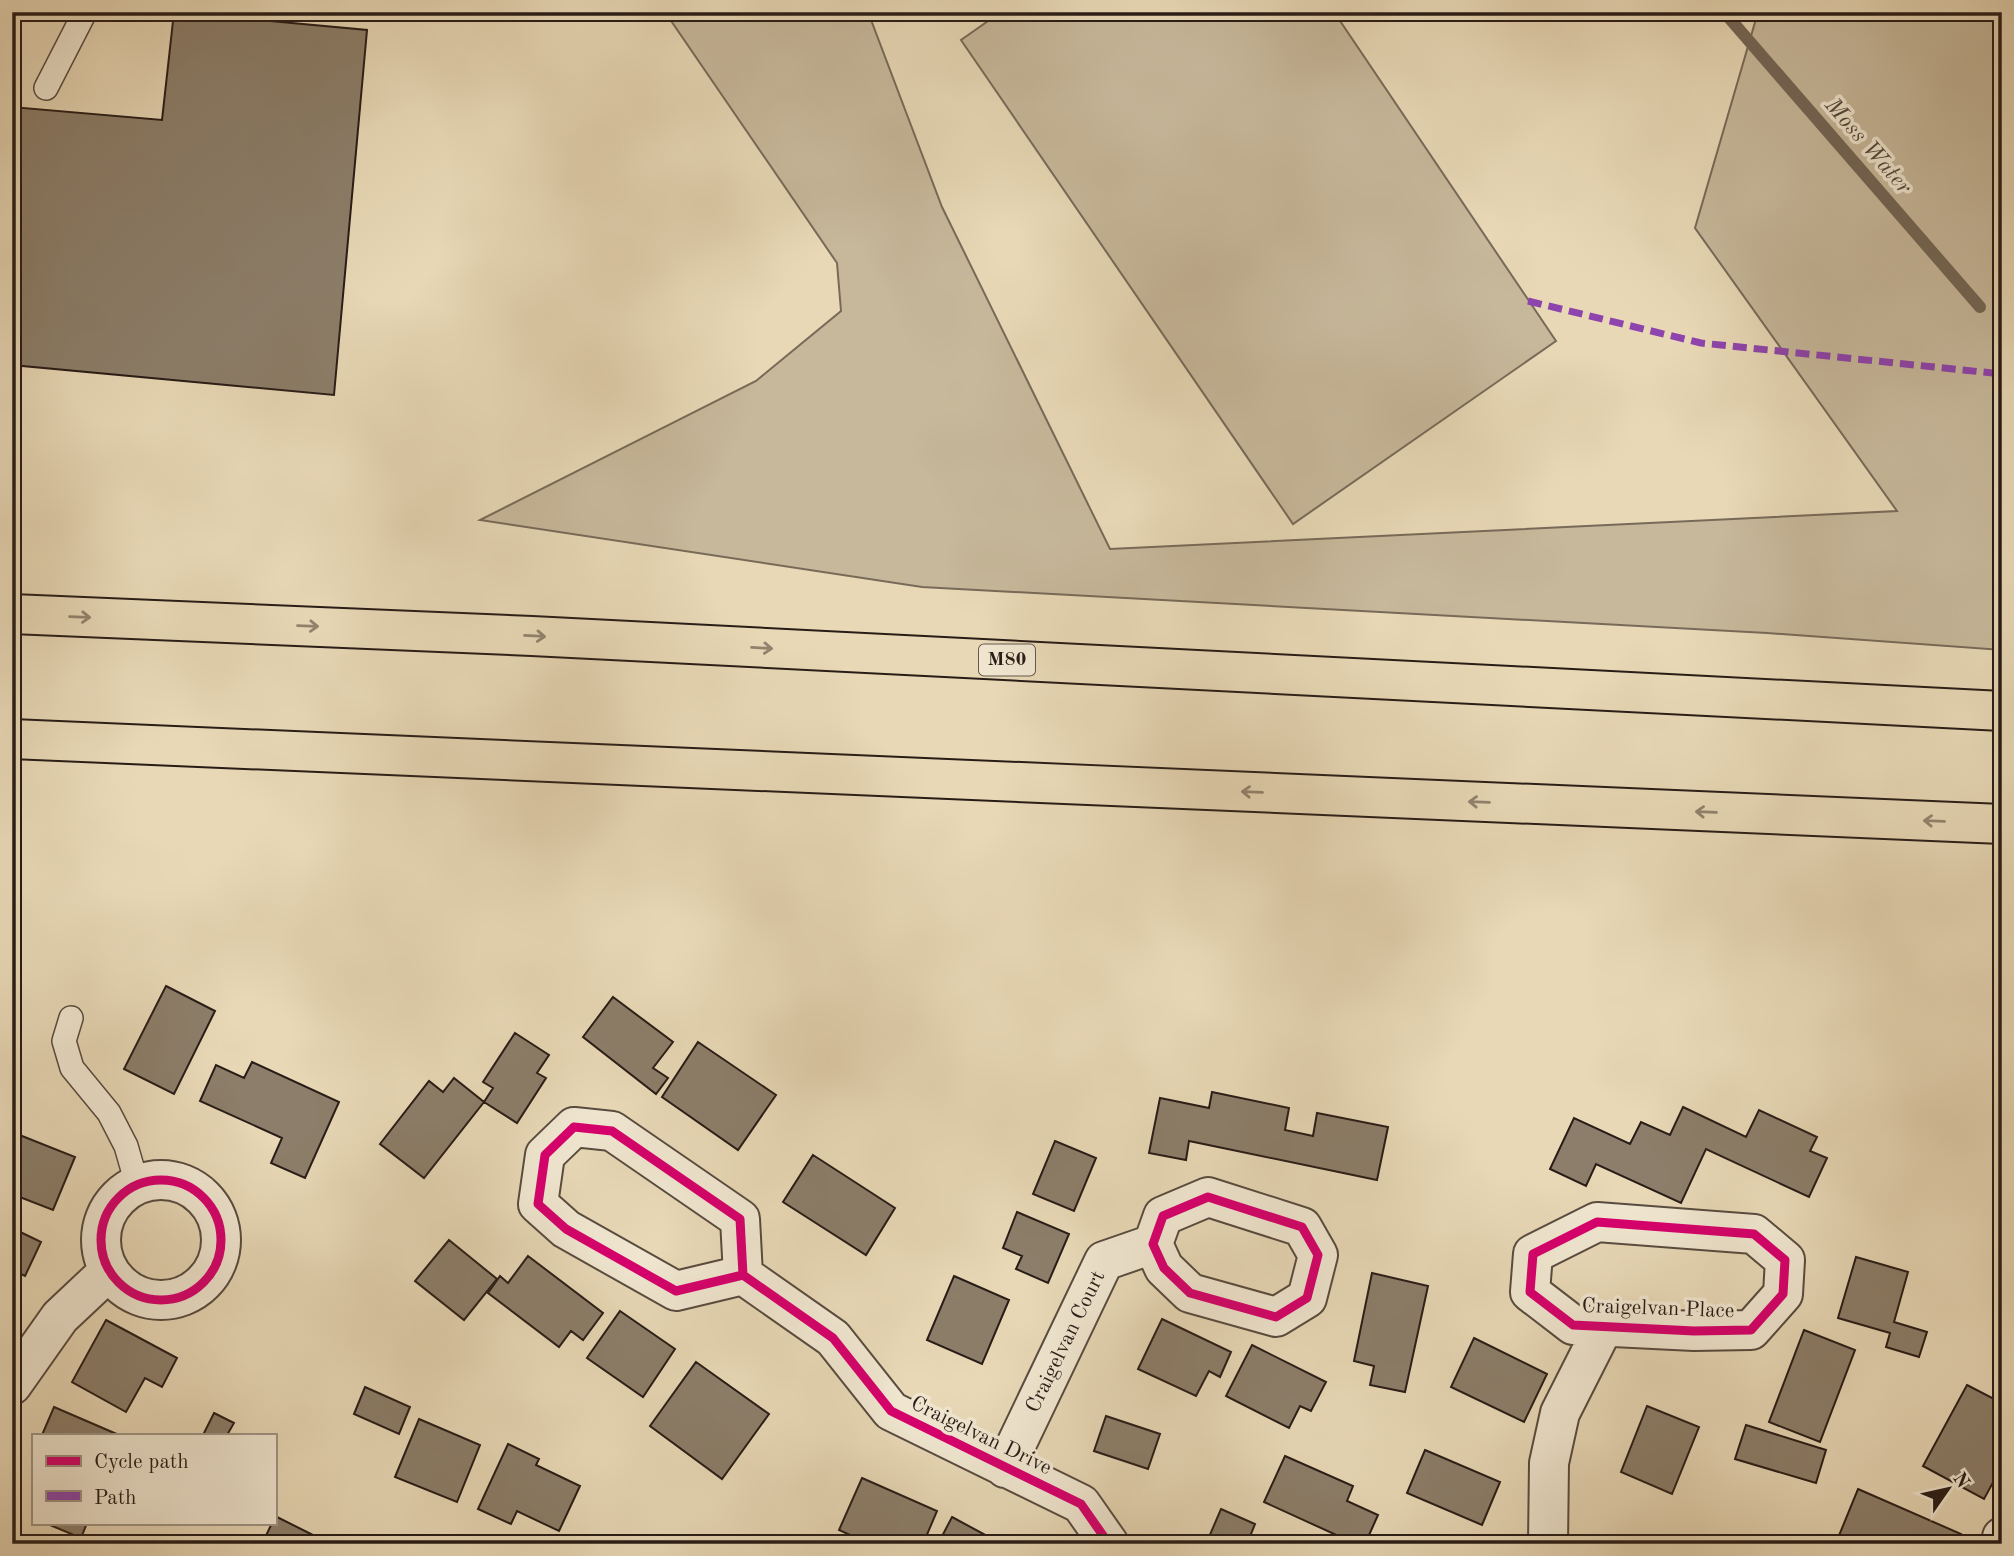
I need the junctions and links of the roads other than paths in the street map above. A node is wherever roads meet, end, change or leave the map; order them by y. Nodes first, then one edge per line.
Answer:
1 (85, 12) edge
2 (46, 88) dead end
3 (12, 614) edge
4 (2002, 711) edge
5 (12, 739) edge
6 (2002, 824) edge
7 (71, 1018) dead end
8 (137, 1184) junction
9 (1153, 1244) dead end
10 (109, 1270) junction
11 (743, 1275) junction
12 (1604, 1326) junction
13 (12, 1385) edge
14 (1005, 1468) junction
15 (2002, 1537) edge
16 (1109, 1544) edge
17 (1548, 1544) edge
18 (2002, 1544) edge

1 - 2 lane
3 -> 4 highway, M80
6 -> 5 highway
7 - 8 lane
8 - 10 street
8 - 10 street
9 - 14 street, Craigelvan Court
10 - 13 street
11 - 11 street
11 - 14 street, Craigelvan Drive
12 - 12 street, Craigelvan Place
12 - 17 street, Craigelvan Place
14 - 16 street, Craigelvan Drive
15 - 18 street

